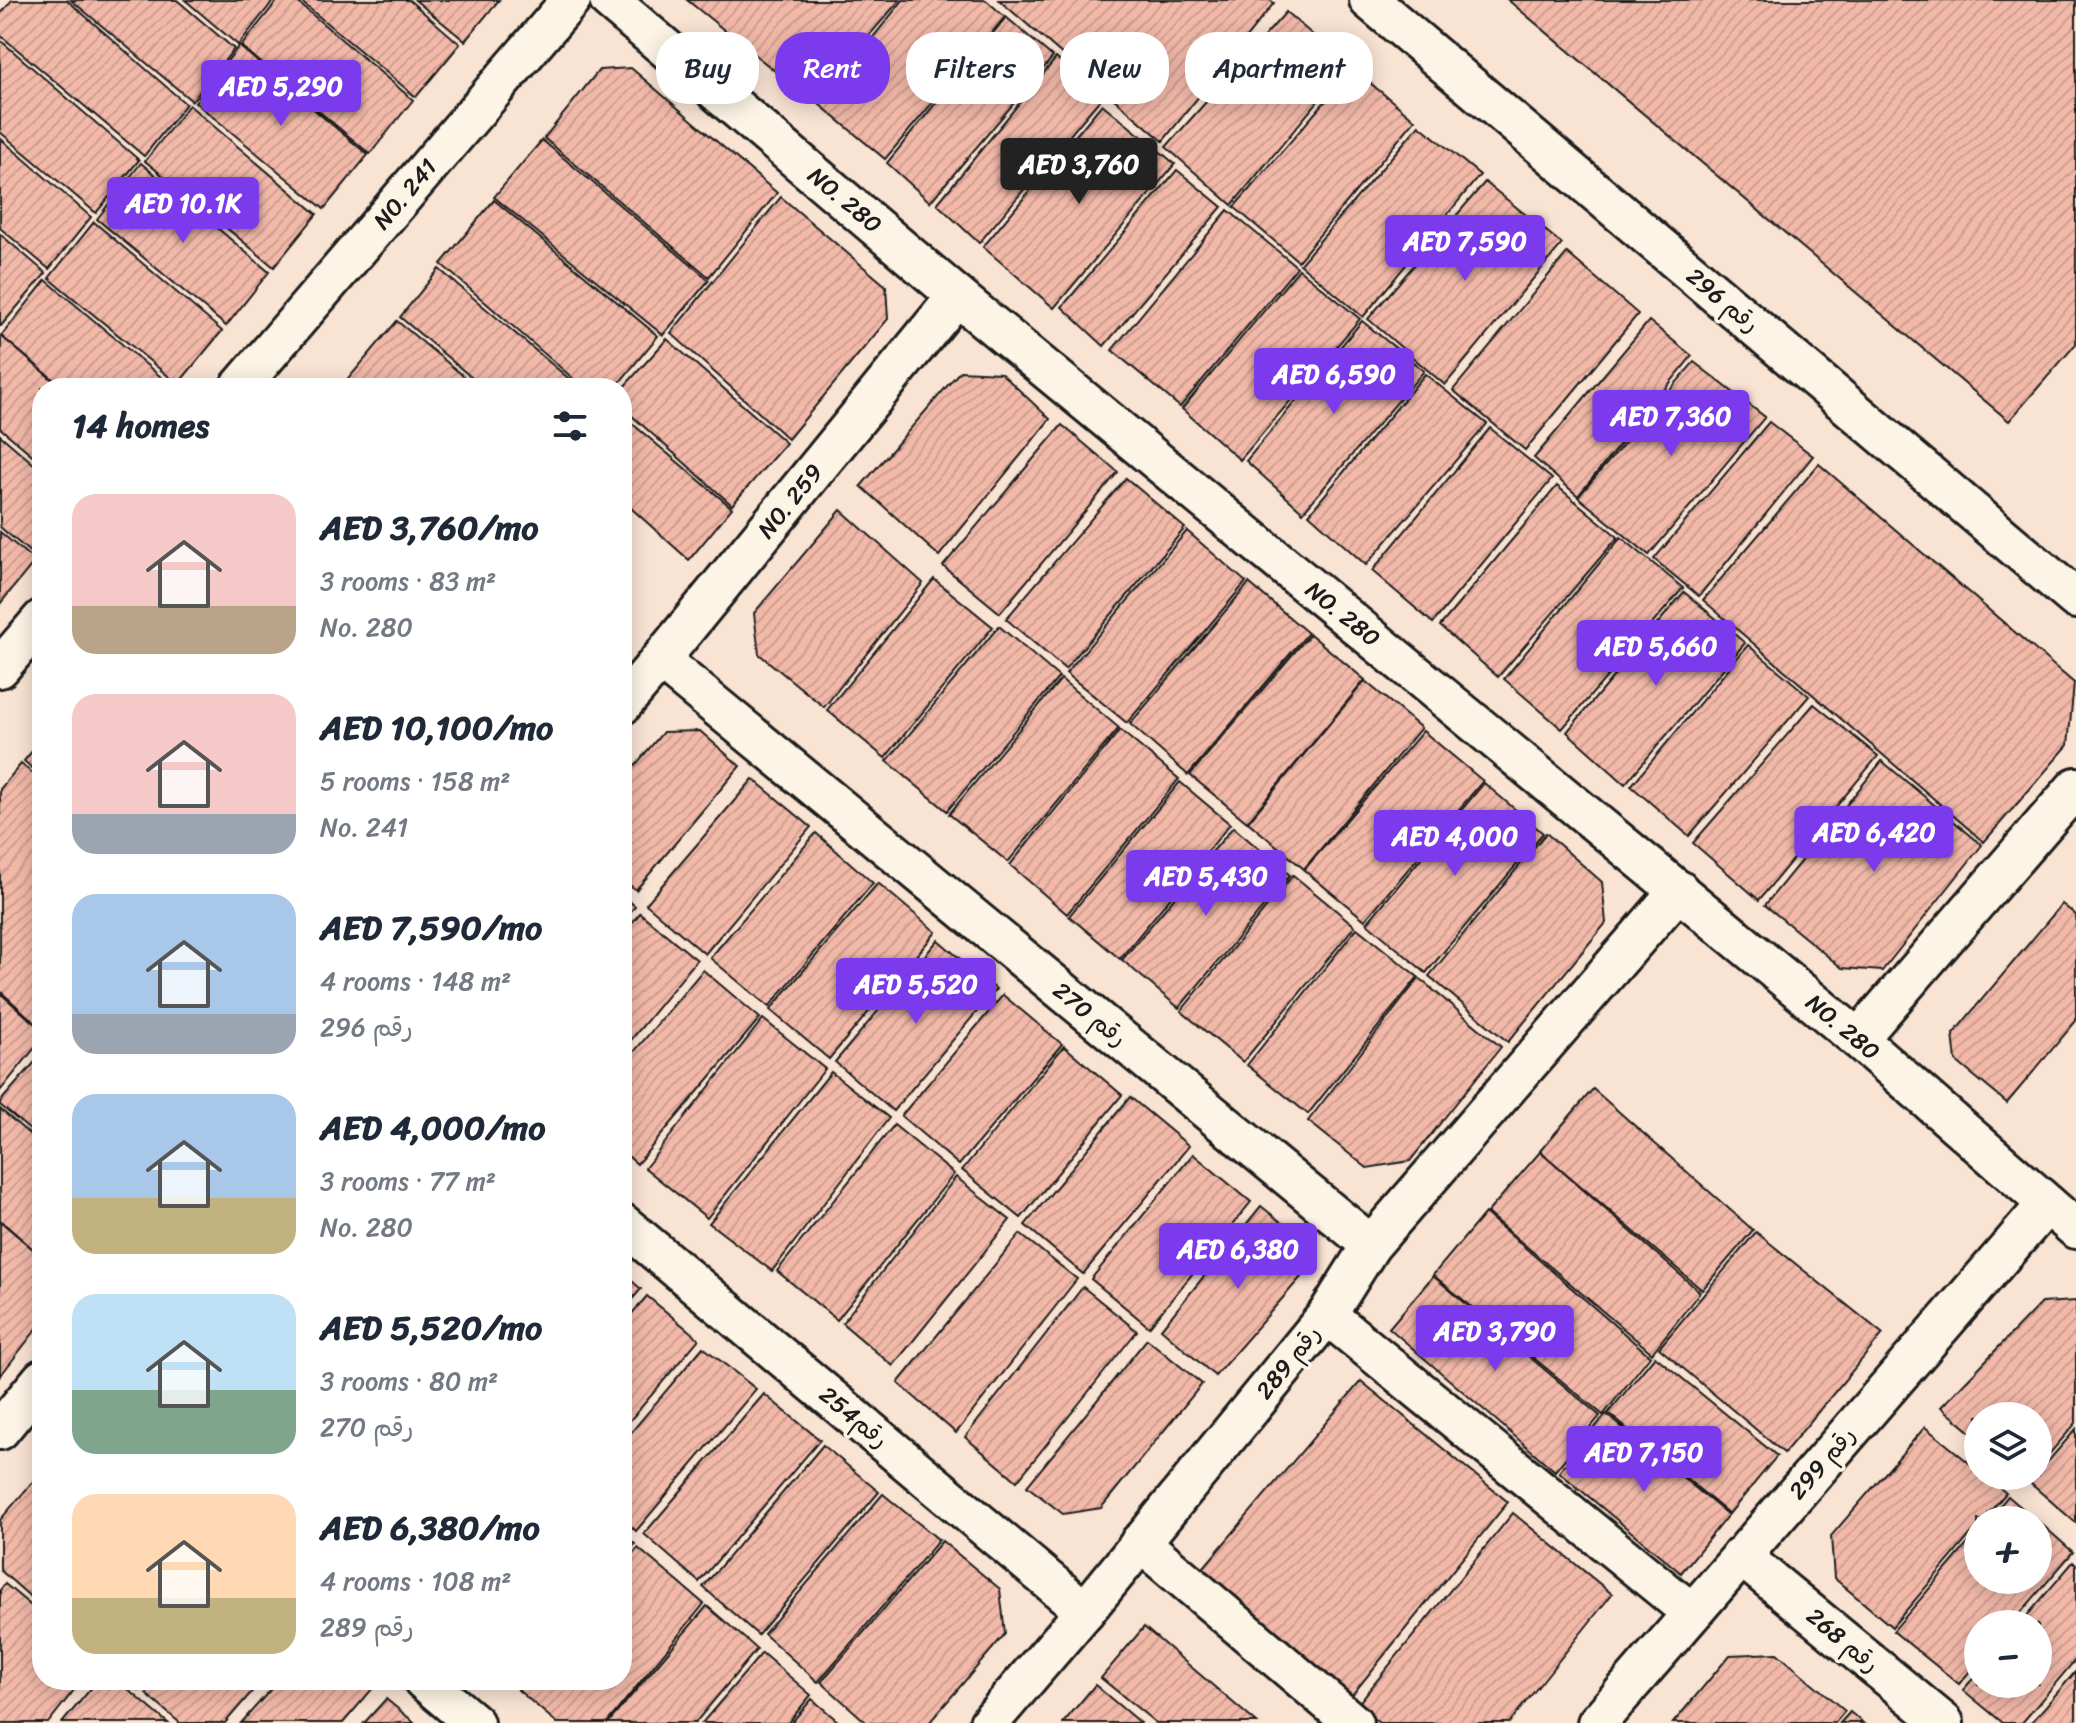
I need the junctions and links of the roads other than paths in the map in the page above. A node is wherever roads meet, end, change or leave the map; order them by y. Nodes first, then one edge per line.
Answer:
1 (571, 0) edge
2 (609, 0) edge
3 (1369, 0) edge
4 (957, 296) junction
5 (248, 378) edge
6 (2076, 599) edge
7 (32, 631) edge
8 (660, 660) junction
9 (0, 668) edge
10 (632, 693) edge
11 (2076, 787) edge
12 (1679, 890) junction
13 (1858, 1039) junction
14 (2047, 1204) junction
15 (2076, 1229) edge
16 (632, 1231) edge
17 (1371, 1245) junction
18 (1327, 1315) junction
19 (32, 1391) edge
20 (0, 1430) edge
21 (1140, 1542) junction
22 (1741, 1556) junction
23 (1085, 1611) junction
24 (1692, 1613) junction
25 (435, 1690) edge
26 (474, 1723) edge
27 (989, 1723) edge
28 (1353, 1723) edge
29 (1597, 1723) edge
30 (1944, 1723) edge

1 - 5 street, NO. 241
2 - 4 street, NO. 280
3 - 6 street, رقم 296
4 - 8 street, NO. 259
4 - 12 street, NO. 280
7 - 9 street
8 - 10 street, NO. 259
8 - 17 street, رقم 270
11 - 13 street
12 - 13 street, NO. 280
12 - 17 street, رقم 289
13 - 14 street, NO. 280
14 - 15 street, NO. 280
14 - 22 street, رقم 299
16 - 23 street, رقم254
17 - 18 street, رقم 289
18 - 21 street, رقم 289
18 - 24 street
19 - 20 street
21 - 23 street, رقم 289
21 - 28 street
22 - 24 street, رقم 299
22 - 30 street, رقم 268
23 - 27 street, رقم 289
24 - 29 street, رقم 299
25 - 26 street

